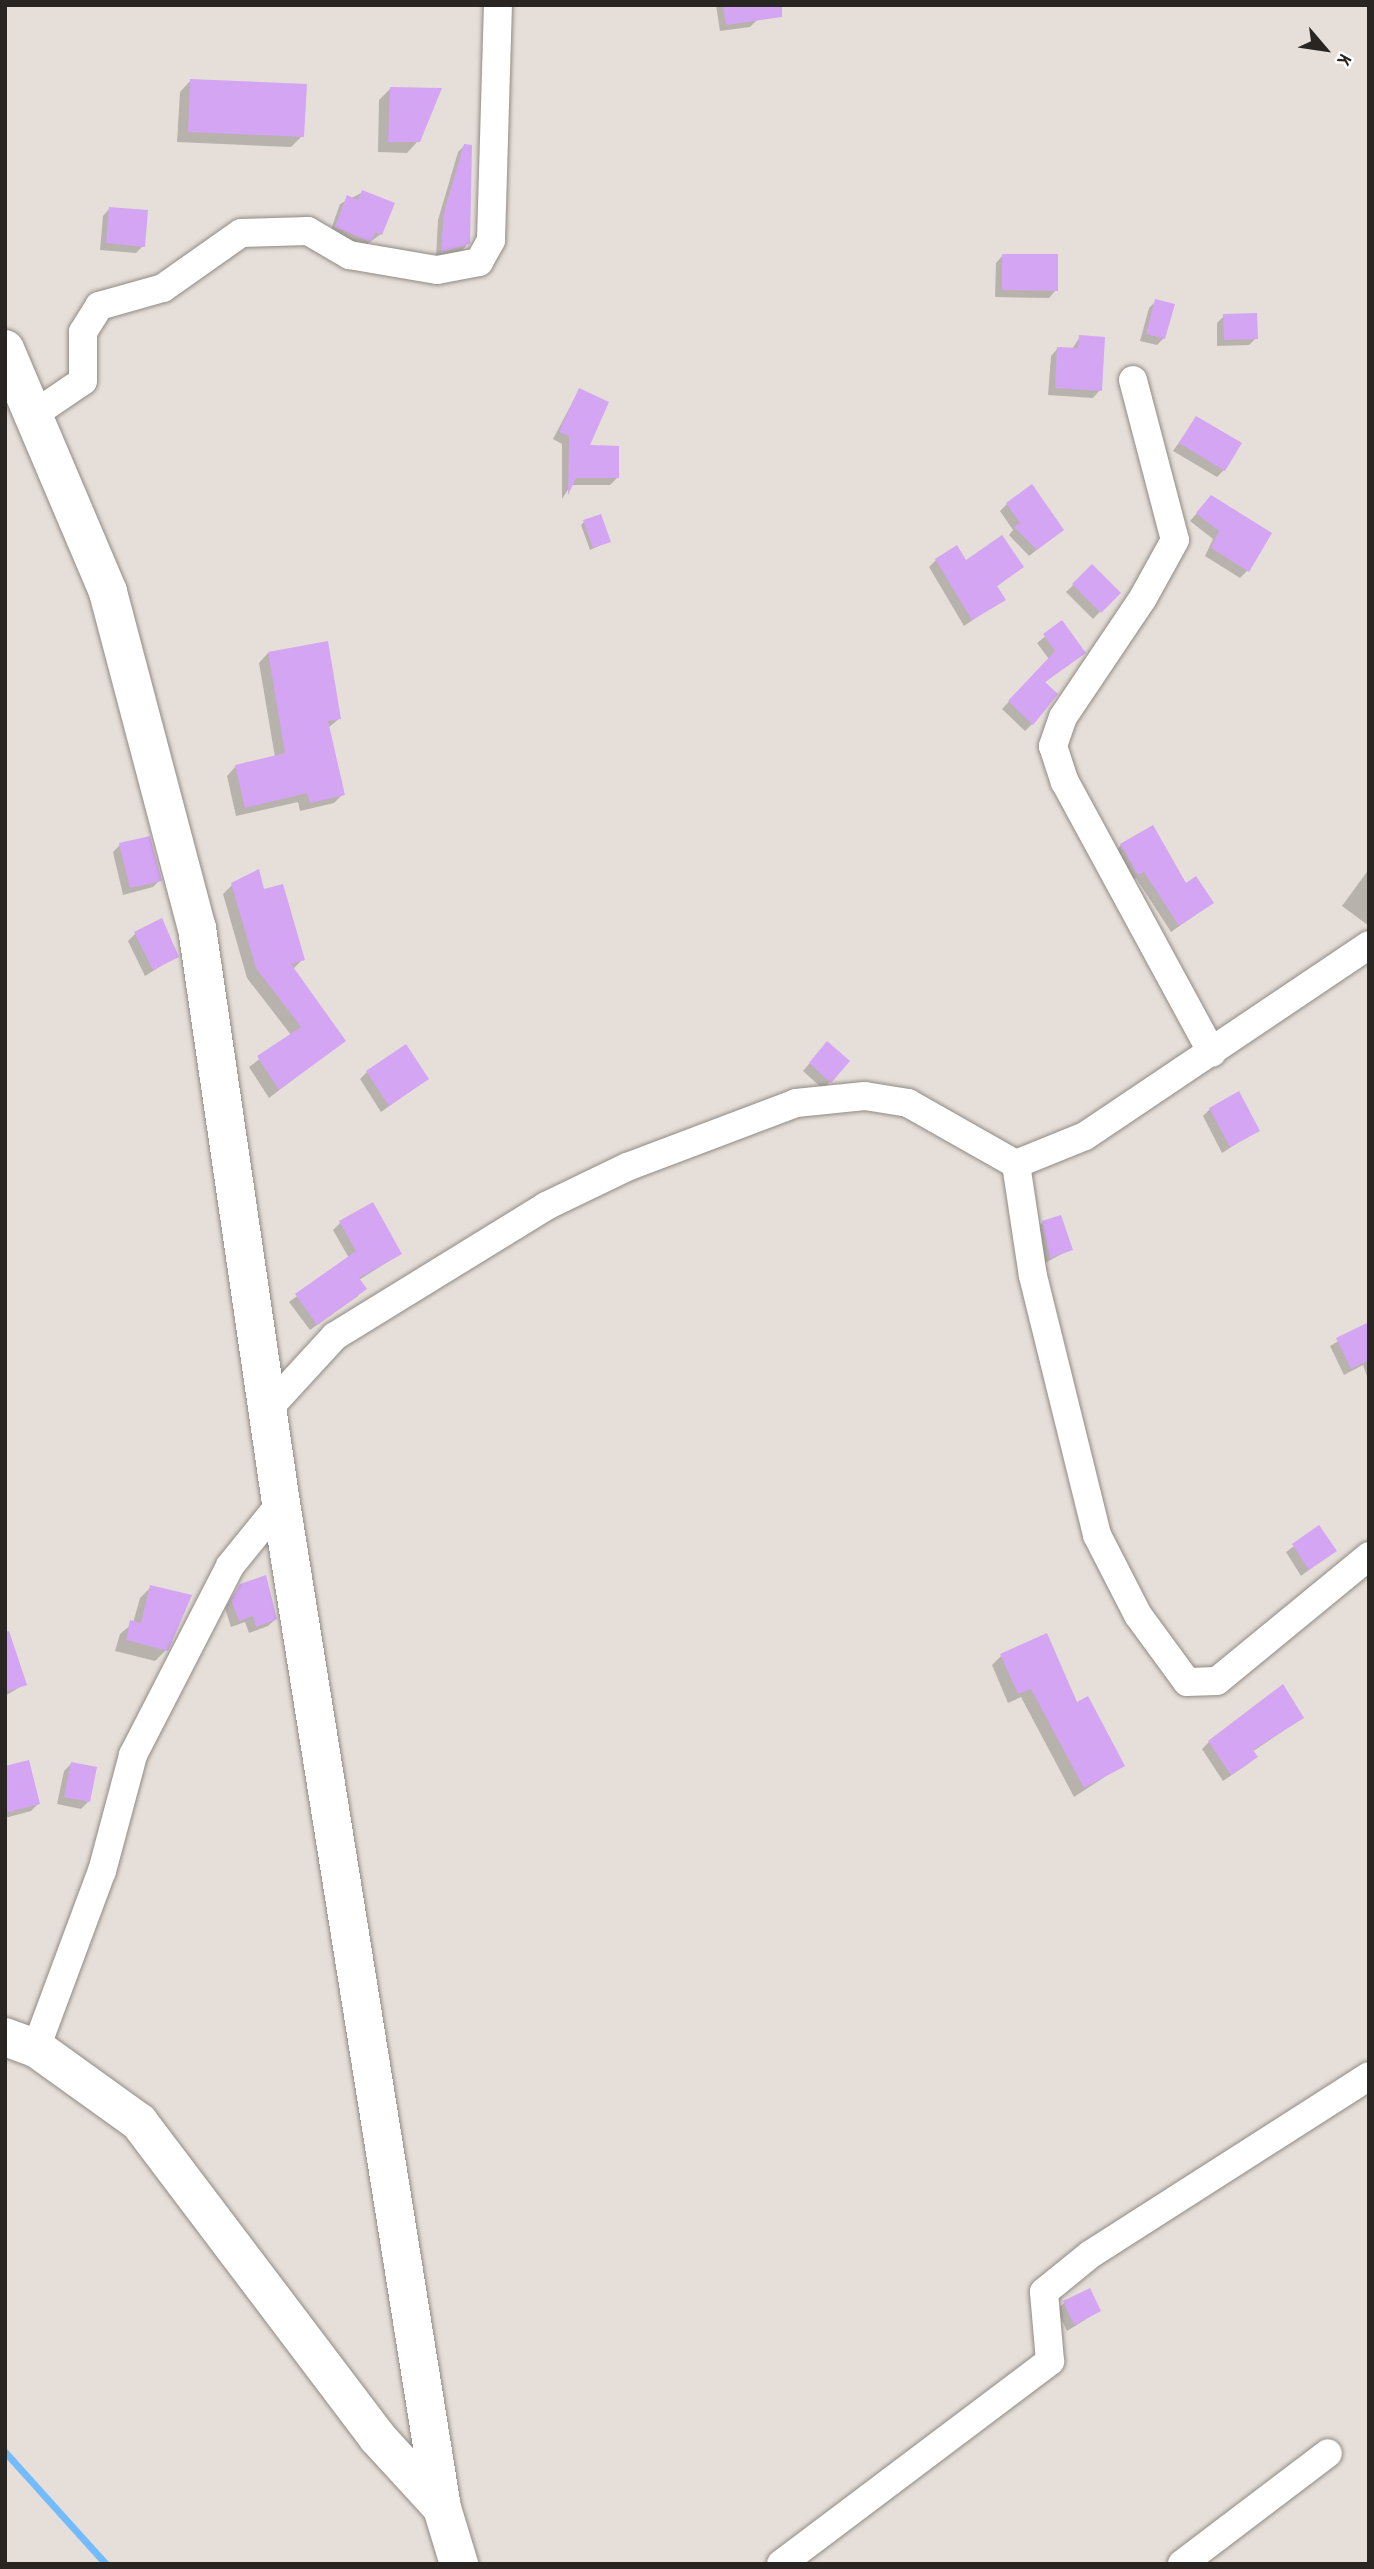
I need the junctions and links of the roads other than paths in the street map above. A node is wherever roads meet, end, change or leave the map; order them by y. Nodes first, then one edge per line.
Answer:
1 (498, 5) edge
2 (5, 349) edge
3 (1133, 380) dead end
4 (33, 415) junction
5 (1369, 945) edge
6 (1212, 1053) junction
7 (1016, 1164) junction
8 (267, 1410) junction
9 (281, 1503) junction
10 (1369, 1556) edge
11 (21, 2042) edge
12 (1369, 2076) edge
13 (1328, 2453) dead end
14 (442, 2508) junction
15 (459, 2564) edge
16 (781, 2564) edge
17 (1182, 2564) edge

1 - 4 street
2 - 4 street
3 - 6 street
4 - 8 street
5 - 6 street
6 - 7 street
7 - 8 street
7 - 10 street
8 - 9 street
9 - 11 street
9 - 14 street
11 - 14 street
12 - 16 street
13 - 17 street
14 - 15 street

